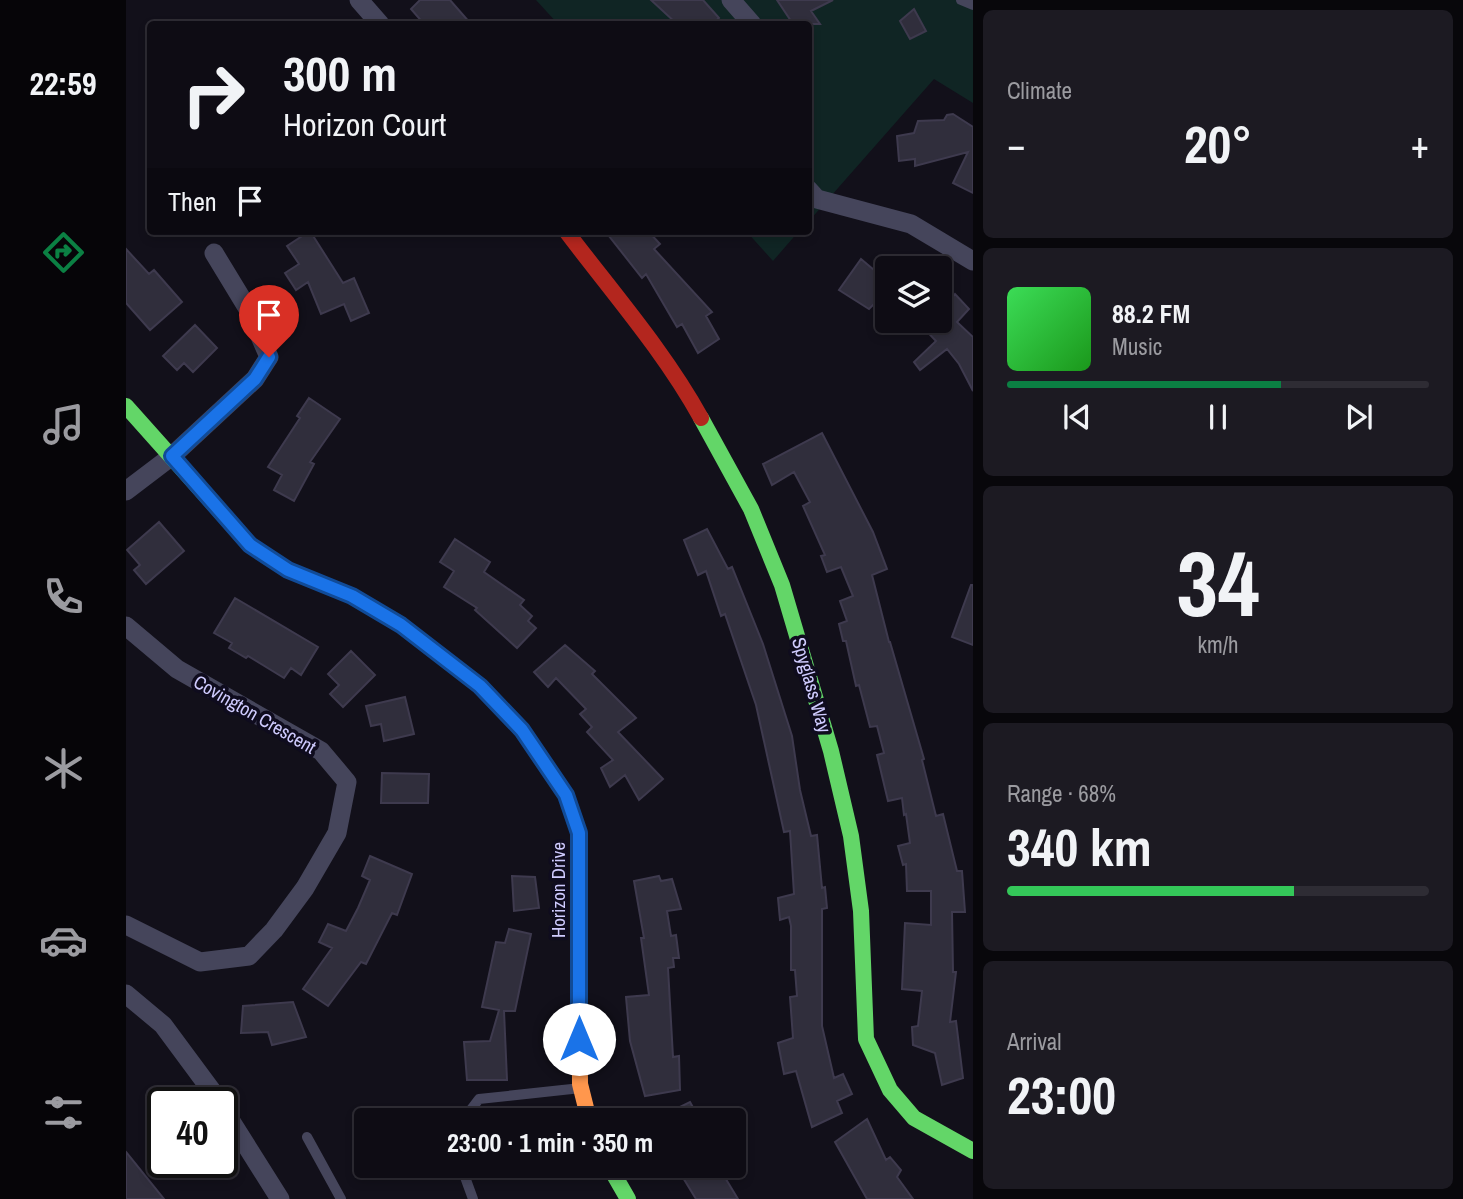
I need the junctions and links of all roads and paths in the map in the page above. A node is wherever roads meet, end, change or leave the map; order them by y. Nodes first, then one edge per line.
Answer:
1 (359, 0) edge
2 (731, 0) edge
3 (961, 0) edge
4 (973, 5) edge
5 (377, 21) edge
6 (749, 21) edge
7 (812, 193) edge
8 (569, 235) edge
9 (214, 253) dead end
10 (973, 261) edge
11 (126, 406) edge
12 (172, 456) junction
13 (126, 491) edge
14 (126, 626) edge
15 (126, 925) edge
16 (126, 994) edge
17 (208, 1087) edge
18 (581, 1088) junction
19 (473, 1108) edge
20 (586, 1108) edge
21 (238, 1133) edge
22 (307, 1137) dead end
23 (973, 1151) edge
24 (465, 1178) edge
25 (616, 1178) edge
26 (279, 1199) edge
27 (341, 1199) edge
28 (473, 1199) edge
29 (628, 1199) edge

1 - 5 street
2 - 6 street
3 - 4 lane
7 - 10 street
8 - 23 street, Spyglass Way
9 - 12 street
11 - 12 street, Horizon Drive
12 - 13 street
12 - 18 street, Horizon Drive
14 - 15 street, Covington Crescent
16 - 17 street
18 - 19 lane
18 - 20 street, Horizon Drive
21 - 26 street
22 - 27 lane
24 - 28 lane
25 - 29 street

